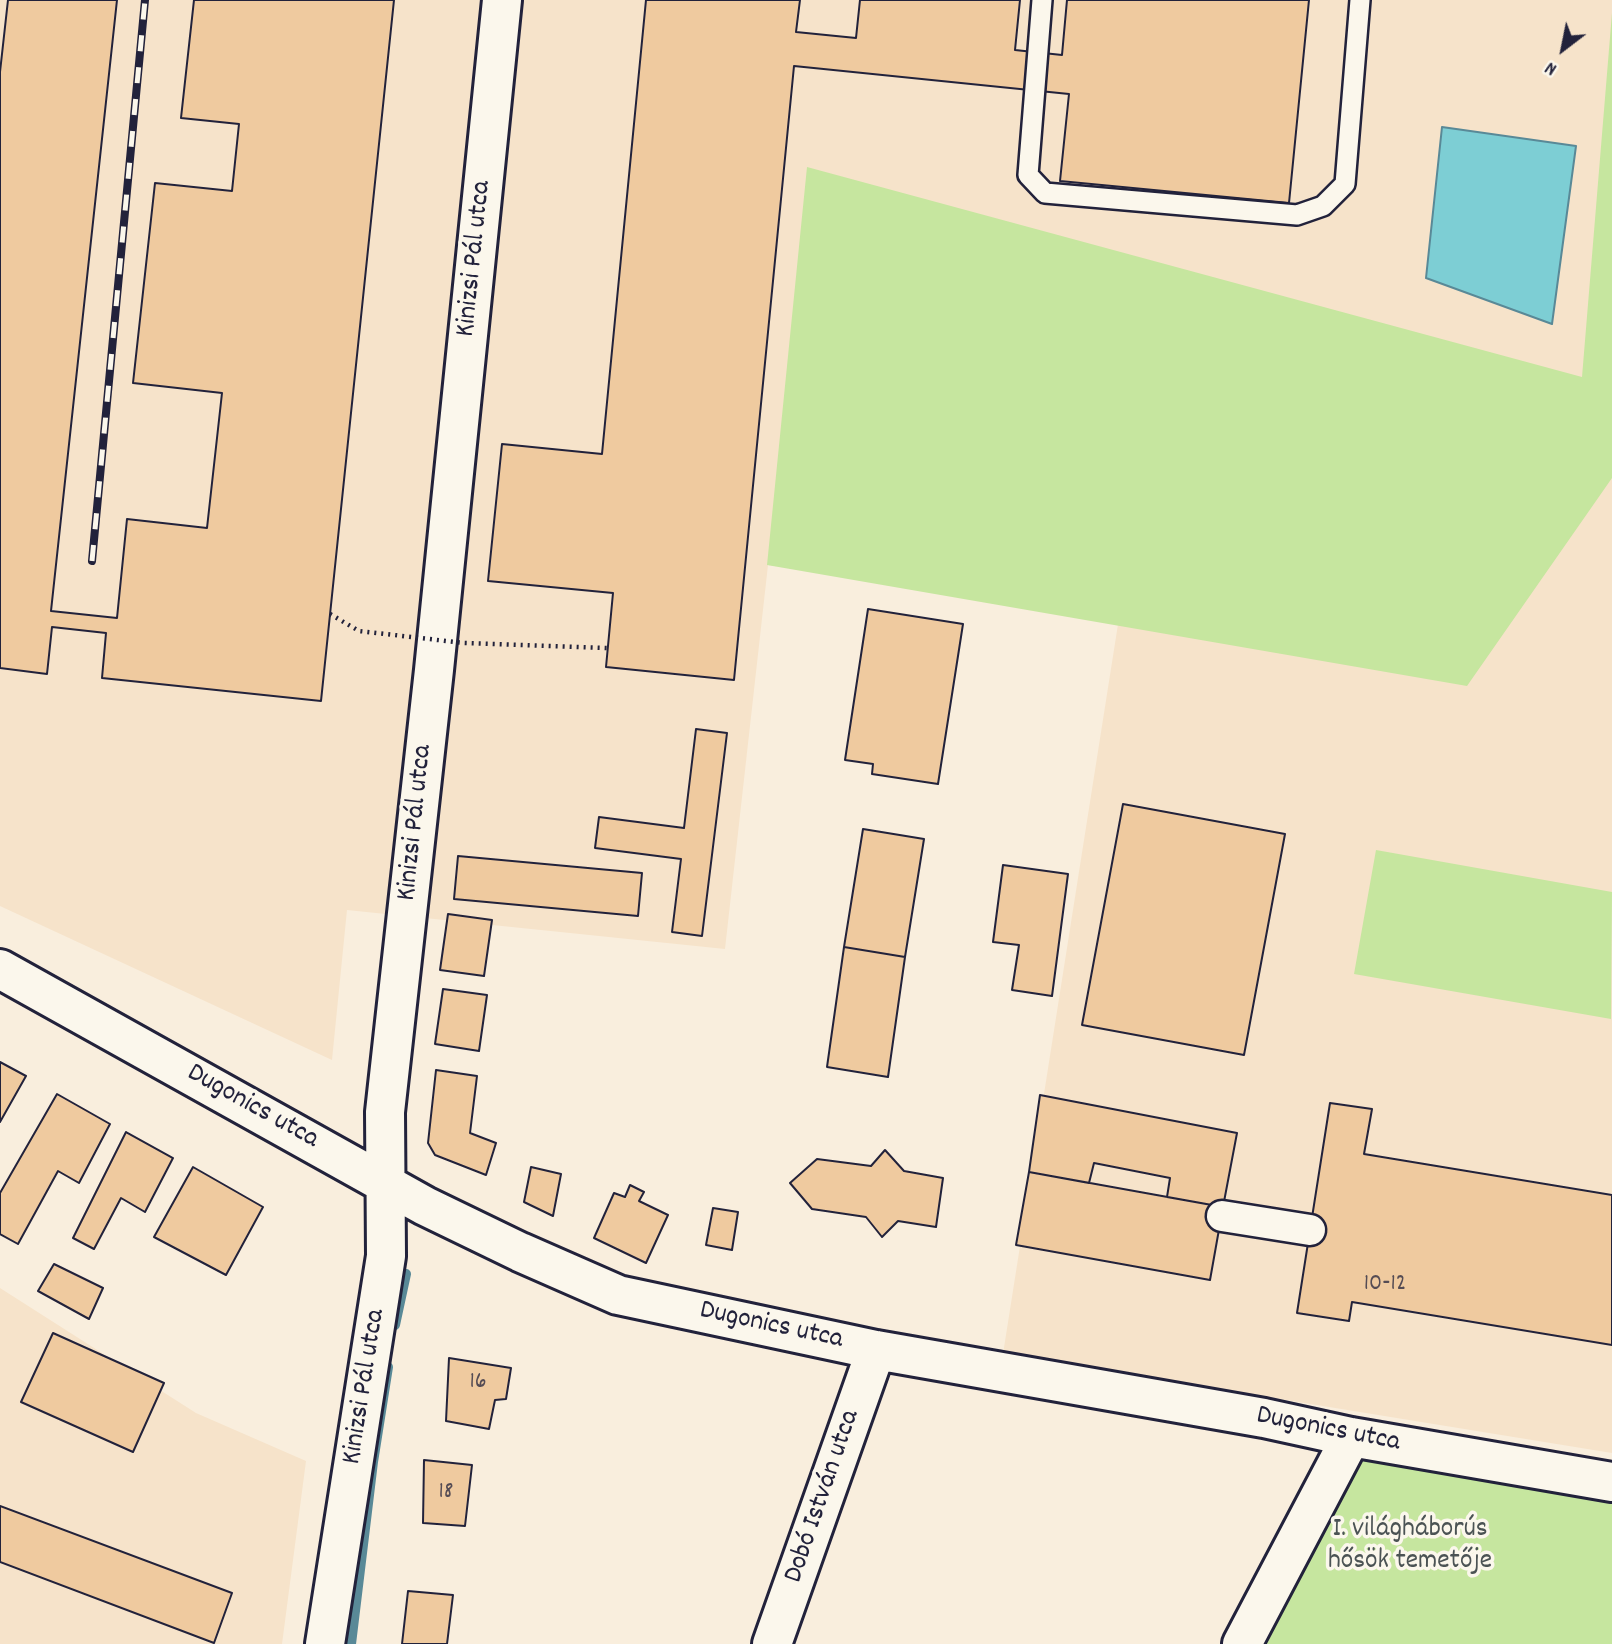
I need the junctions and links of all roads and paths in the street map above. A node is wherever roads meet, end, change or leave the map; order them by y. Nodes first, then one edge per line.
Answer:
1 (502, 0) edge
2 (1042, 0) edge
3 (1360, 0) edge
4 (330, 614) dead end
5 (608, 648) dead end
6 (0, 969) edge
7 (385, 1183) junction
8 (1222, 1216) dead end
9 (1310, 1230) dead end
10 (876, 1350) junction
11 (1351, 1437) junction
12 (1612, 1482) edge
13 (325, 1644) edge
14 (772, 1644) edge
15 (1242, 1644) edge

1 - 7 street, Kinizsi Pál utca
2 - 3 lane
4 - 5 path, bridge
6 - 7 street, Dugonics utca
7 - 10 street, Dugonics utca
7 - 13 street, Kinizsi Pál utca
8 - 9 street
10 - 11 street, Dugonics utca
10 - 14 street, Dobó István utca
11 - 12 street, Dugonics utca
11 - 15 street

